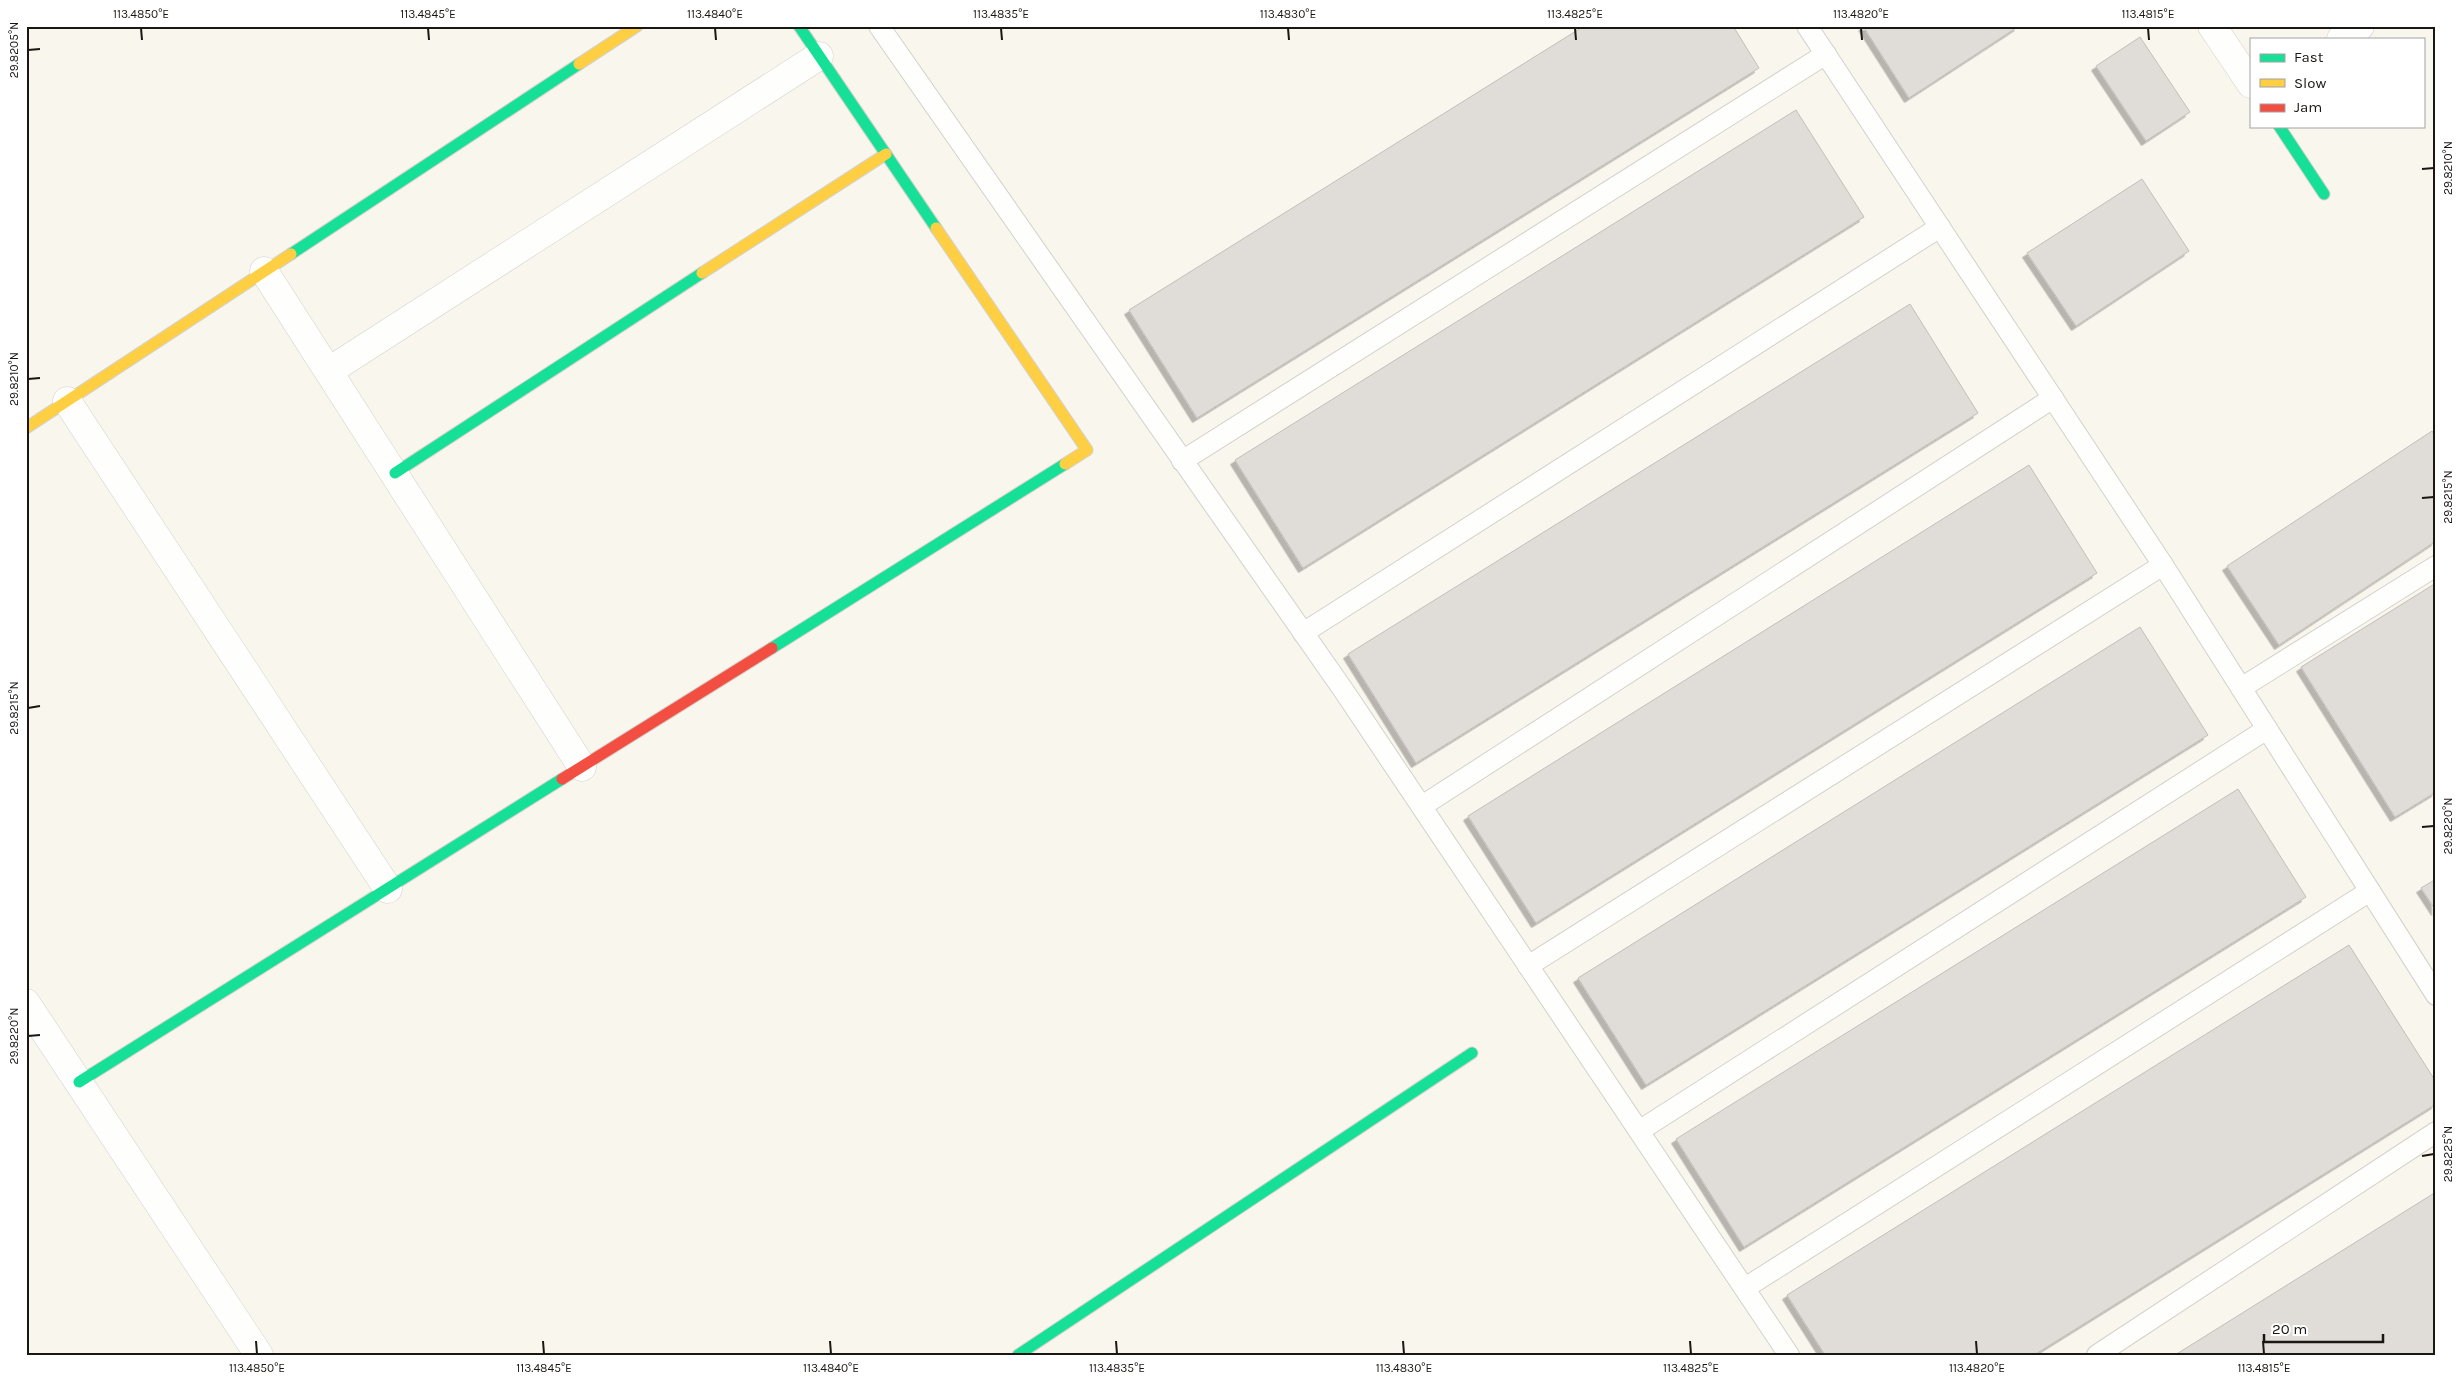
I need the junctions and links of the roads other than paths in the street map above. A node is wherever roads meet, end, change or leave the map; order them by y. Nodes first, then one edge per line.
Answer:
1 (637, 26) edge
2 (799, 26) edge
3 (879, 26) edge
4 (1807, 26) edge
5 (2212, 26) edge
6 (2360, 26) edge
7 (2342, 38) edge
8 (1826, 54) junction
9 (819, 56) junction
10 (2250, 83) edge
11 (2280, 128) edge
12 (886, 154) junction
13 (2324, 194) dead end
14 (1940, 227) junction
15 (264, 271) junction
16 (329, 372) junction
17 (2053, 398) junction
18 (67, 401) junction
19 (26, 428) edge
20 (1182, 460) junction
21 (395, 473) junction
22 (2163, 565) junction
23 (2436, 566) edge
24 (1303, 633) junction
25 (2241, 688) junction
26 (2267, 729) junction
27 (582, 767) junction
28 (1422, 806) junction
29 (388, 889) junction
30 (2370, 891) junction
31 (1528, 966) junction
32 (2436, 995) edge
33 (26, 1003) edge
34 (1472, 1053) dead end
35 (80, 1082) junction
36 (1638, 1131) junction
37 (2436, 1132) edge
38 (1745, 1288) junction
39 (259, 1355) edge
40 (1018, 1355) edge
41 (1789, 1355) edge
42 (2097, 1355) edge

1 - 15 street
2 - 9 street
3 - 20 lane
4 - 8 lane
5 - 10 street
6 - 7 street
8 - 14 lane
8 - 20 lane
9 - 12 street
9 - 16 street
11 - 13 street
12 - 21 street
12 - 27 street
14 - 17 lane
14 - 24 lane
15 - 16 street
15 - 18 street
16 - 21 street
17 - 22 lane
17 - 28 lane
18 - 19 street
18 - 29 street
20 - 24 lane
21 - 27 street
22 - 25 lane
22 - 31 lane
23 - 25 lane
24 - 28 lane
25 - 26 lane
26 - 30 lane
26 - 36 lane
27 - 29 street
28 - 31 lane
29 - 35 street
30 - 32 lane
30 - 38 lane
31 - 36 lane
33 - 35 street
34 - 40 street
35 - 39 street
36 - 38 lane
37 - 42 lane
38 - 41 lane

